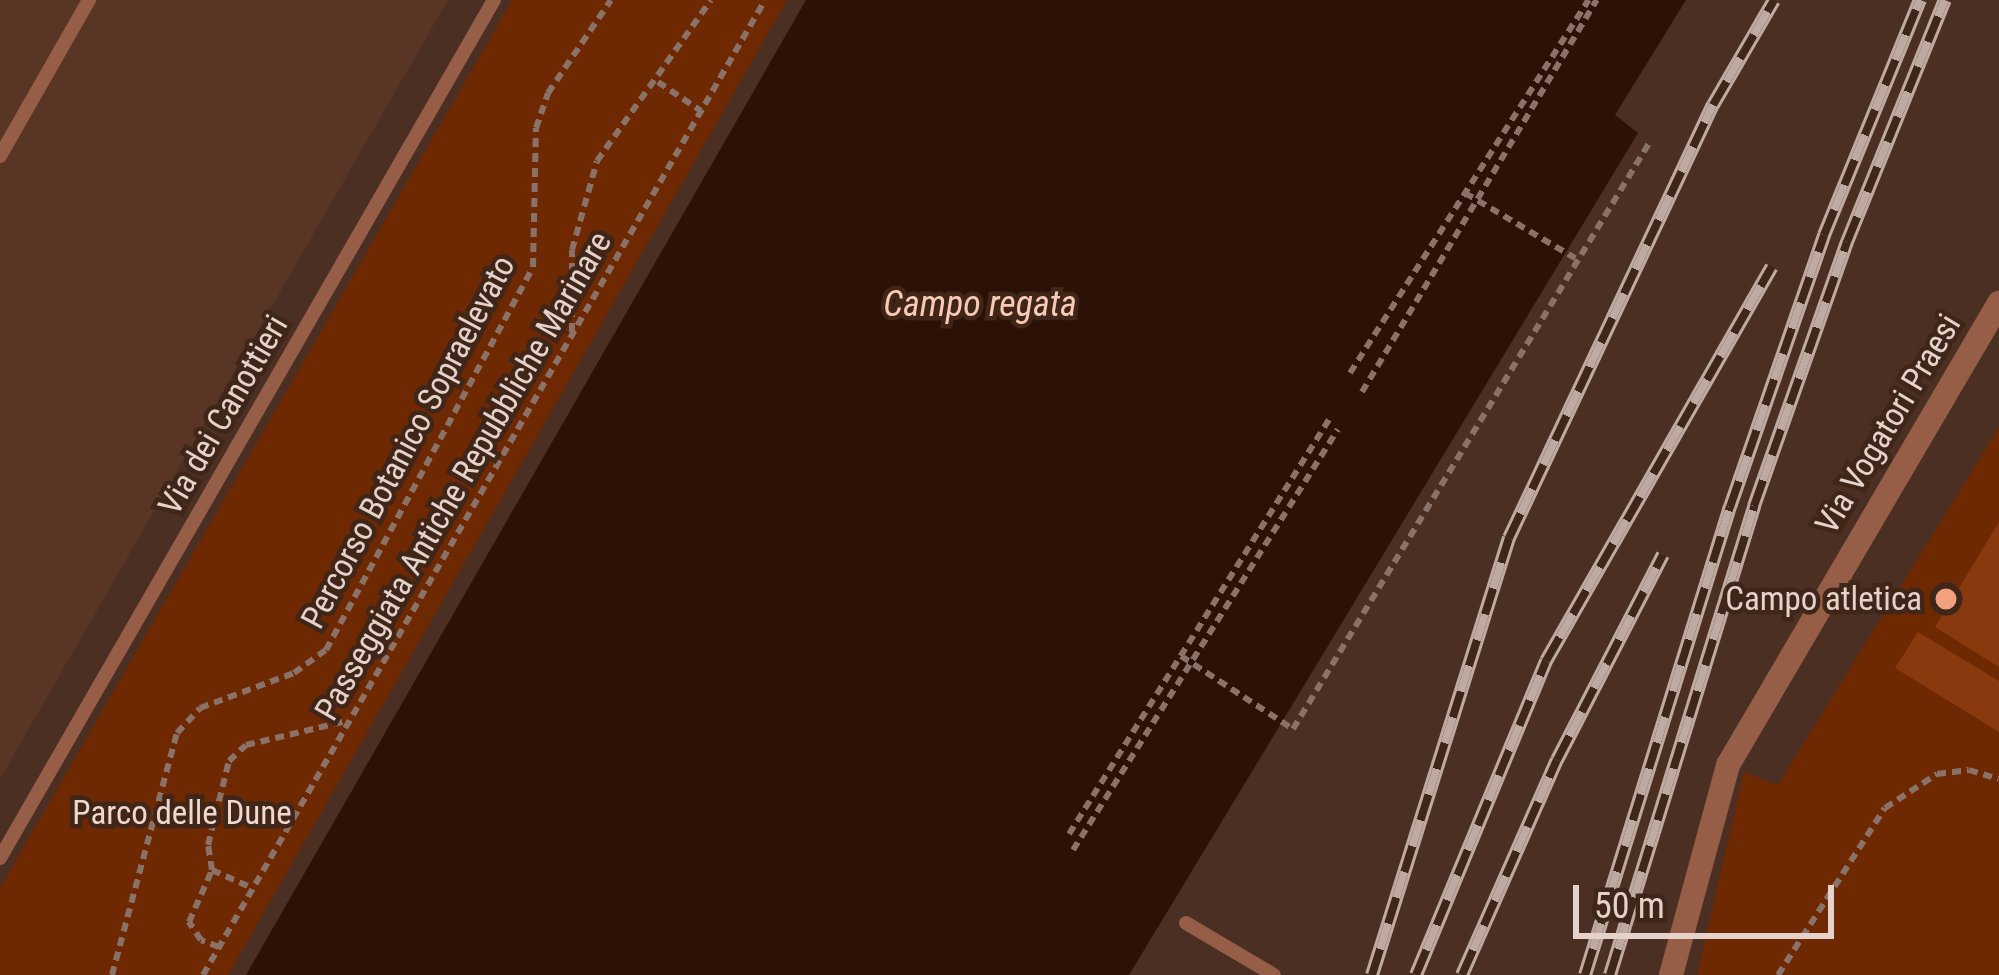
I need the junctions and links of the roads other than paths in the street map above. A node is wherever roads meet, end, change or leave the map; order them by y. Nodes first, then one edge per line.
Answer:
1 (89, 0) edge
2 (494, 0) edge
3 (0, 156) edge
4 (1999, 303) edge
5 (0, 857) edge
6 (1186, 923) dead end
7 (1274, 975) edge
8 (1671, 975) edge

1 - 3 lane
2 - 5 lane, Via dei Canottieri
4 - 8 street, Via Vogatori Praesi
6 - 7 lane

